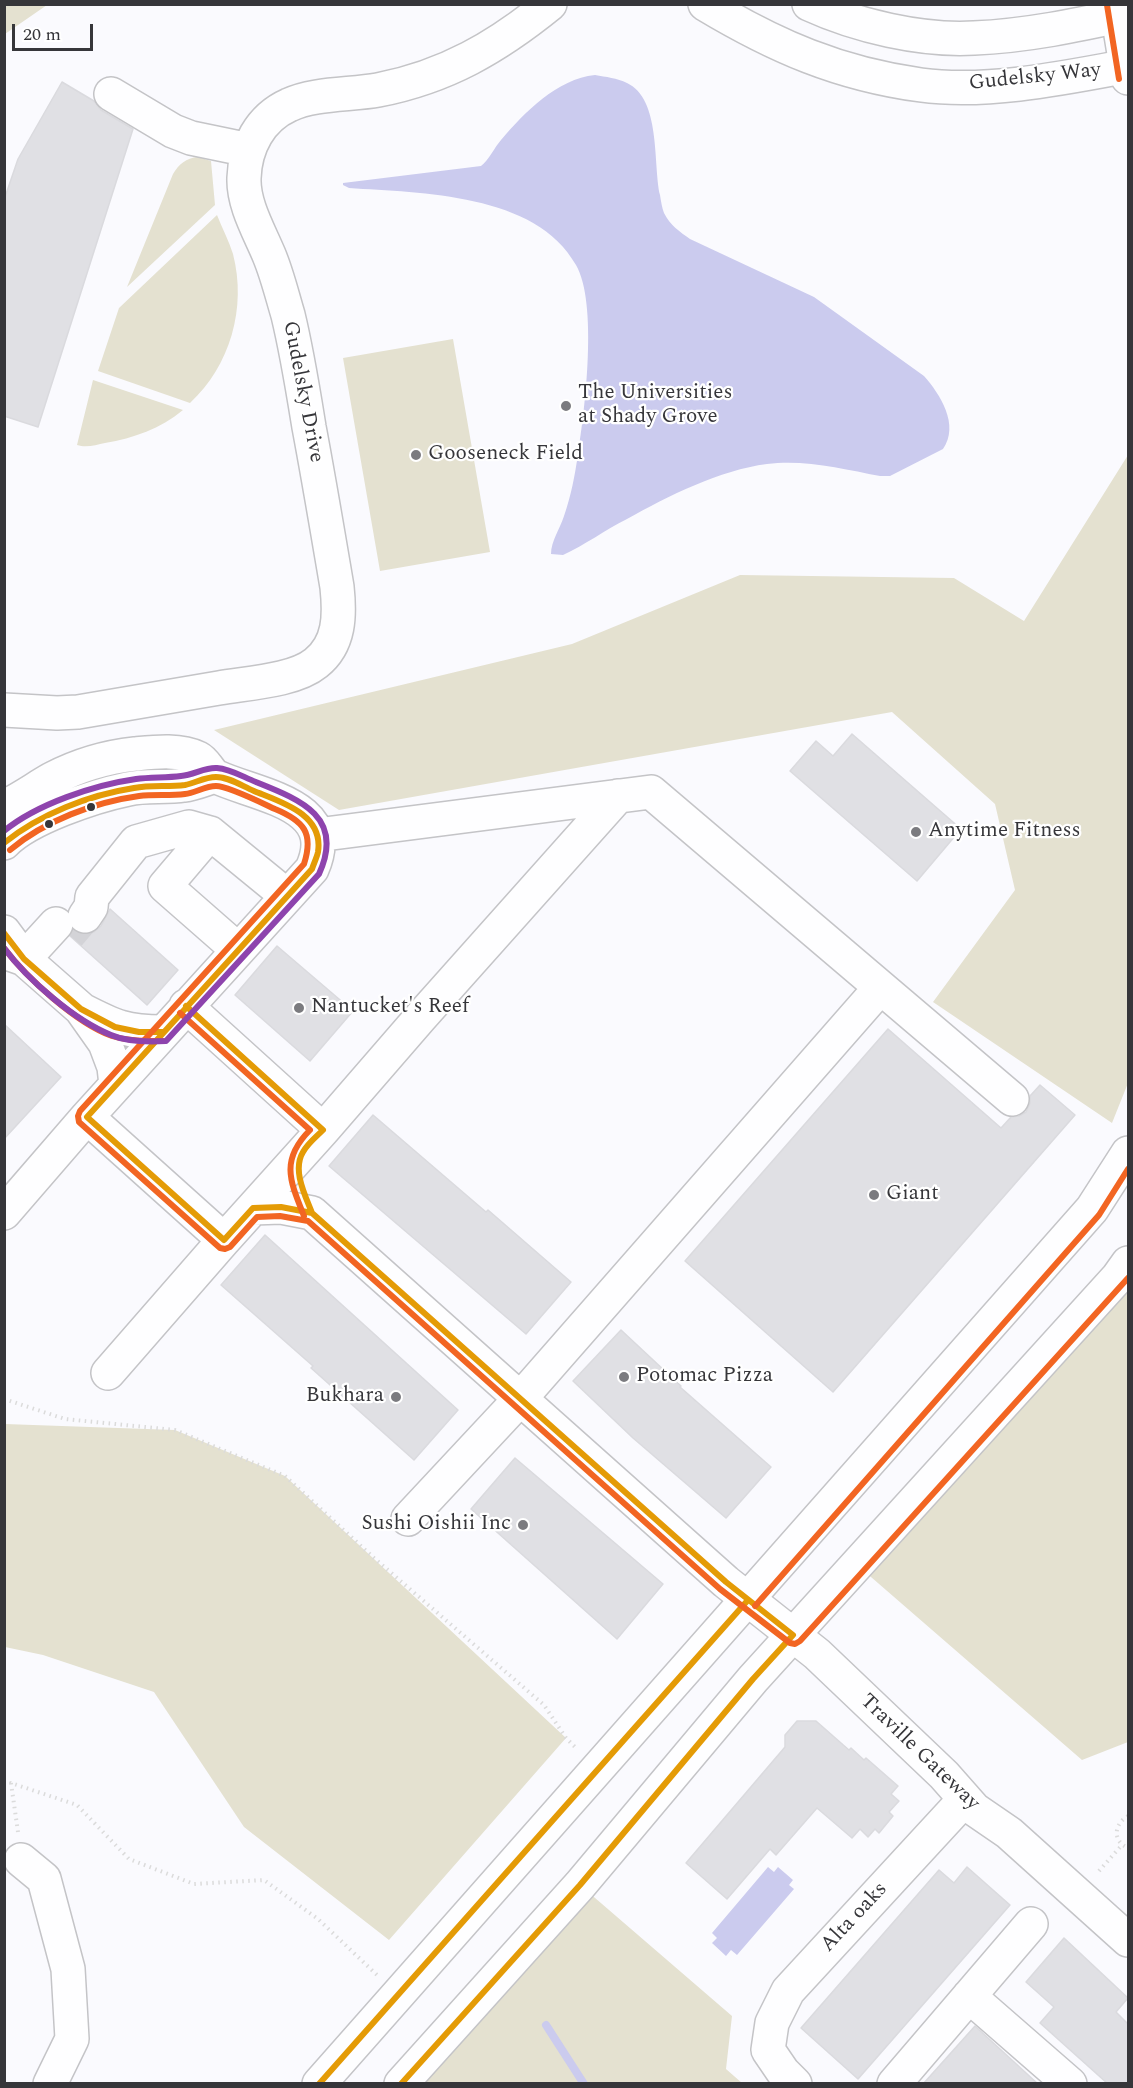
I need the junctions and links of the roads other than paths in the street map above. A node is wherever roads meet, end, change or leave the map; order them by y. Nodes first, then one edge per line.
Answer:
1 (550, 4) edge
2 (705, 4) edge
3 (809, 4) edge
4 (1121, 12) edge
5 (1128, 71) edge
6 (111, 94) dead end
7 (249, 150) junction
8 (4, 710) edge
9 (215, 776) junction
10 (618, 796) junction
11 (4, 807) edge
12 (210, 833) junction
13 (317, 835) junction
14 (4, 843) edge
15 (287, 896) junction
16 (4, 932) edge
17 (238, 950) junction
18 (22, 960) edge
19 (880, 988) junction
20 (186, 1006) junction
21 (81, 1009) junction
22 (163, 1032) junction
23 (116, 1085) junction
24 (1012, 1099) dead end
25 (87, 1117) junction
26 (323, 1130) junction
27 (1128, 1153) edge
28 (301, 1155) junction
29 (253, 1208) junction
30 (4, 1213) edge
31 (312, 1213) junction
32 (224, 1240) junction
33 (1128, 1263) edge
34 (108, 1373) dead end
35 (520, 1399) junction
36 (408, 1519) dead end
37 (748, 1600) junction
38 (793, 1635) junction
39 (965, 1799) junction
40 (21, 1860) road end
41 (1031, 1924) dead end
42 (1128, 1940) edge
43 (969, 1996) junction
44 (50, 2084) edge
45 (319, 2084) edge
46 (401, 2084) edge
47 (795, 2084) edge
48 (894, 2084) edge
49 (1070, 2084) edge

1 - 7 street, Gudelsky Drive
2 - 5 street, Gudelsky Way
3 - 4 street
4 - 5 street
6 - 7 street
7 - 8 street, Gudelsky Drive
9 - 11 street
9 - 13 street
9 - 14 street
10 - 13 street
10 - 19 street
10 - 26 street
12 - 15 street
12 - 17 street
12 - 18 street
13 - 15 street
15 - 17 street
16 - 18 street
17 - 20 street
18 - 21 street
19 - 24 street
19 - 35 street
20 - 22 street
20 - 26 street
21 - 22 street
21 - 23 street
22 - 23 street
23 - 25 street
25 - 30 street
25 - 32 street
26 - 28 street
27 - 37 street
28 - 29 street
28 - 31 street
29 - 31 street
29 - 32 street
31 - 35 street, Traville Gateway
32 - 34 street
33 - 38 street
35 - 36 street
35 - 37 street, Traville Gateway
37 - 38 street, Traville Gateway
37 - 45 street
38 - 39 street, Traville Gateway
38 - 46 street
39 - 42 street, Traville Gateway
39 - 47 street, Alta oaks
40 - 44 street
41 - 43 street
43 - 48 street
43 - 49 street

